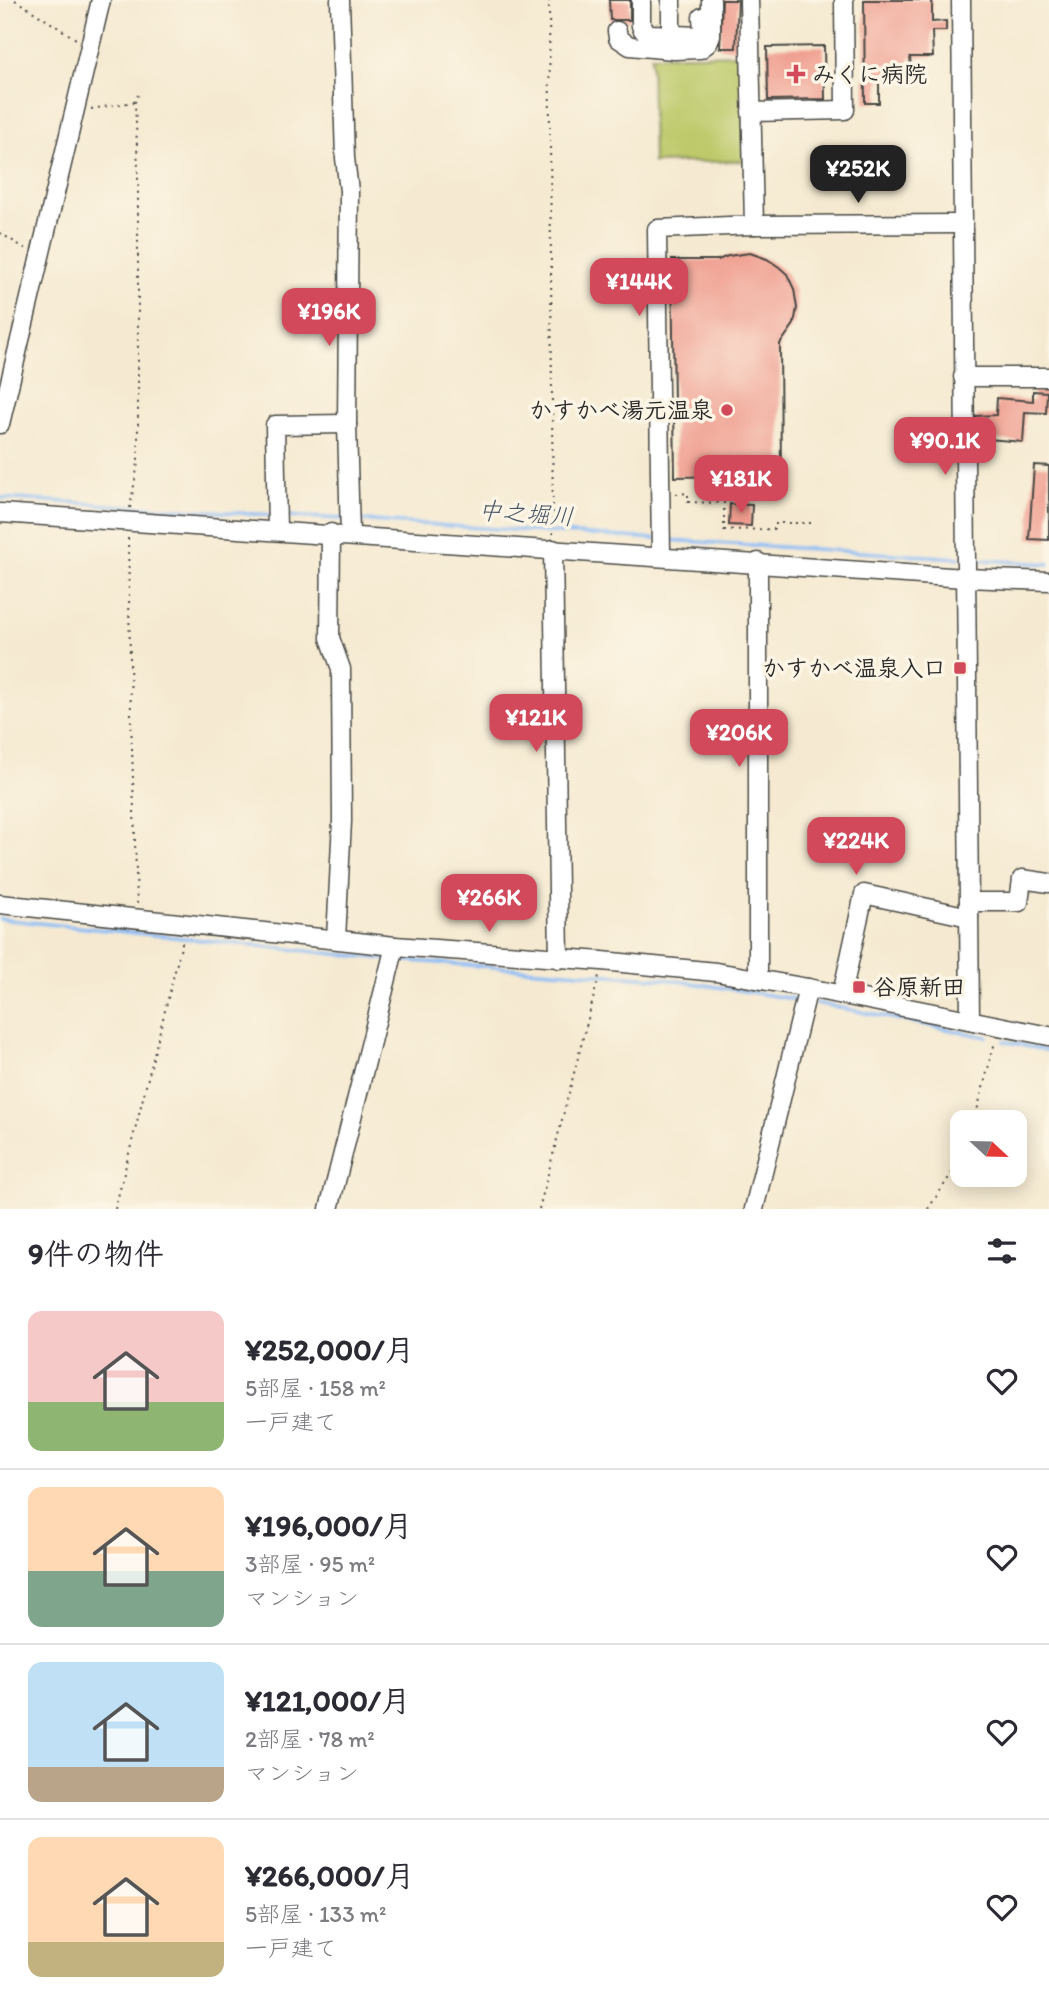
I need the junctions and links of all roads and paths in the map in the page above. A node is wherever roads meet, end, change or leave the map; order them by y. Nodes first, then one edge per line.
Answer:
1 (15, 0) edge
2 (101, 0) edge
3 (340, 0) edge
4 (549, 0) edge
5 (641, 0) edge
6 (671, 0) edge
7 (707, 0) edge
8 (749, 0) edge
9 (844, 0) edge
10 (961, 0) edge
11 (622, 31) dead end
12 (671, 36) junction
13 (90, 47) junction
14 (138, 95) dead end
15 (135, 102) junction
16 (76, 111) junction
17 (751, 112) junction
18 (962, 224) junction
19 (754, 225) junction
20 (0, 233) edge
21 (39, 262) junction
22 (963, 377) junction
23 (1049, 377) edge
24 (0, 424) edge
25 (347, 424) junction
26 (660, 494) junction
27 (0, 513) edge
28 (128, 520) junction
29 (811, 523) dead end
30 (277, 530) junction
31 (331, 533) junction
32 (350, 535) junction
33 (661, 545) junction
34 (553, 549) junction
35 (758, 562) junction
36 (965, 578) junction
37 (1049, 581) edge
38 (1049, 883) edge
39 (0, 904) edge
40 (969, 909) junction
41 (138, 918) junction
42 (336, 939) junction
43 (181, 946) dead end
44 (393, 955) junction
45 (559, 959) junction
46 (758, 978) junction
47 (597, 982) dead end
48 (808, 988) junction
49 (842, 994) junction
50 (970, 1020) junction
51 (999, 1026) junction
52 (1049, 1036) edge
53 (977, 1110) edge
54 (950, 1175) edge
55 (115, 1209) edge
56 (329, 1209) edge
57 (539, 1209) edge
58 (754, 1209) edge
59 (928, 1209) edge

1 - 13 path
2 - 13 street
3 - 25 street
4 - 34 path
5 - 12 street
6 - 12 street
7 - 11 street
7 - 12 street
8 - 17 street
9 - 17 street
10 - 18 street
13 - 16 street
14 - 15 path
15 - 16 path
15 - 28 path
16 - 21 street
17 - 19 street
18 - 19 street
18 - 22 street
19 - 26 street
20 - 21 path
21 - 24 street
22 - 23 street
22 - 36 street
25 - 30 street
25 - 32 street
26 - 29 path
26 - 33 street
27 - 28 street
28 - 30 street
28 - 41 path
30 - 31 street
31 - 32 street
31 - 42 street
32 - 34 street
33 - 34 street
33 - 35 street
34 - 45 street
35 - 36 street
35 - 46 street
36 - 37 street
36 - 40 street
38 - 40 street
39 - 41 street
40 - 49 street
40 - 50 street
41 - 42 street
42 - 44 street
43 - 55 path
44 - 45 street
44 - 56 street
45 - 46 street
46 - 48 street
47 - 57 path
48 - 49 street
48 - 58 street
49 - 50 street
50 - 51 street
51 - 52 street
51 - 53 path
54 - 59 path

